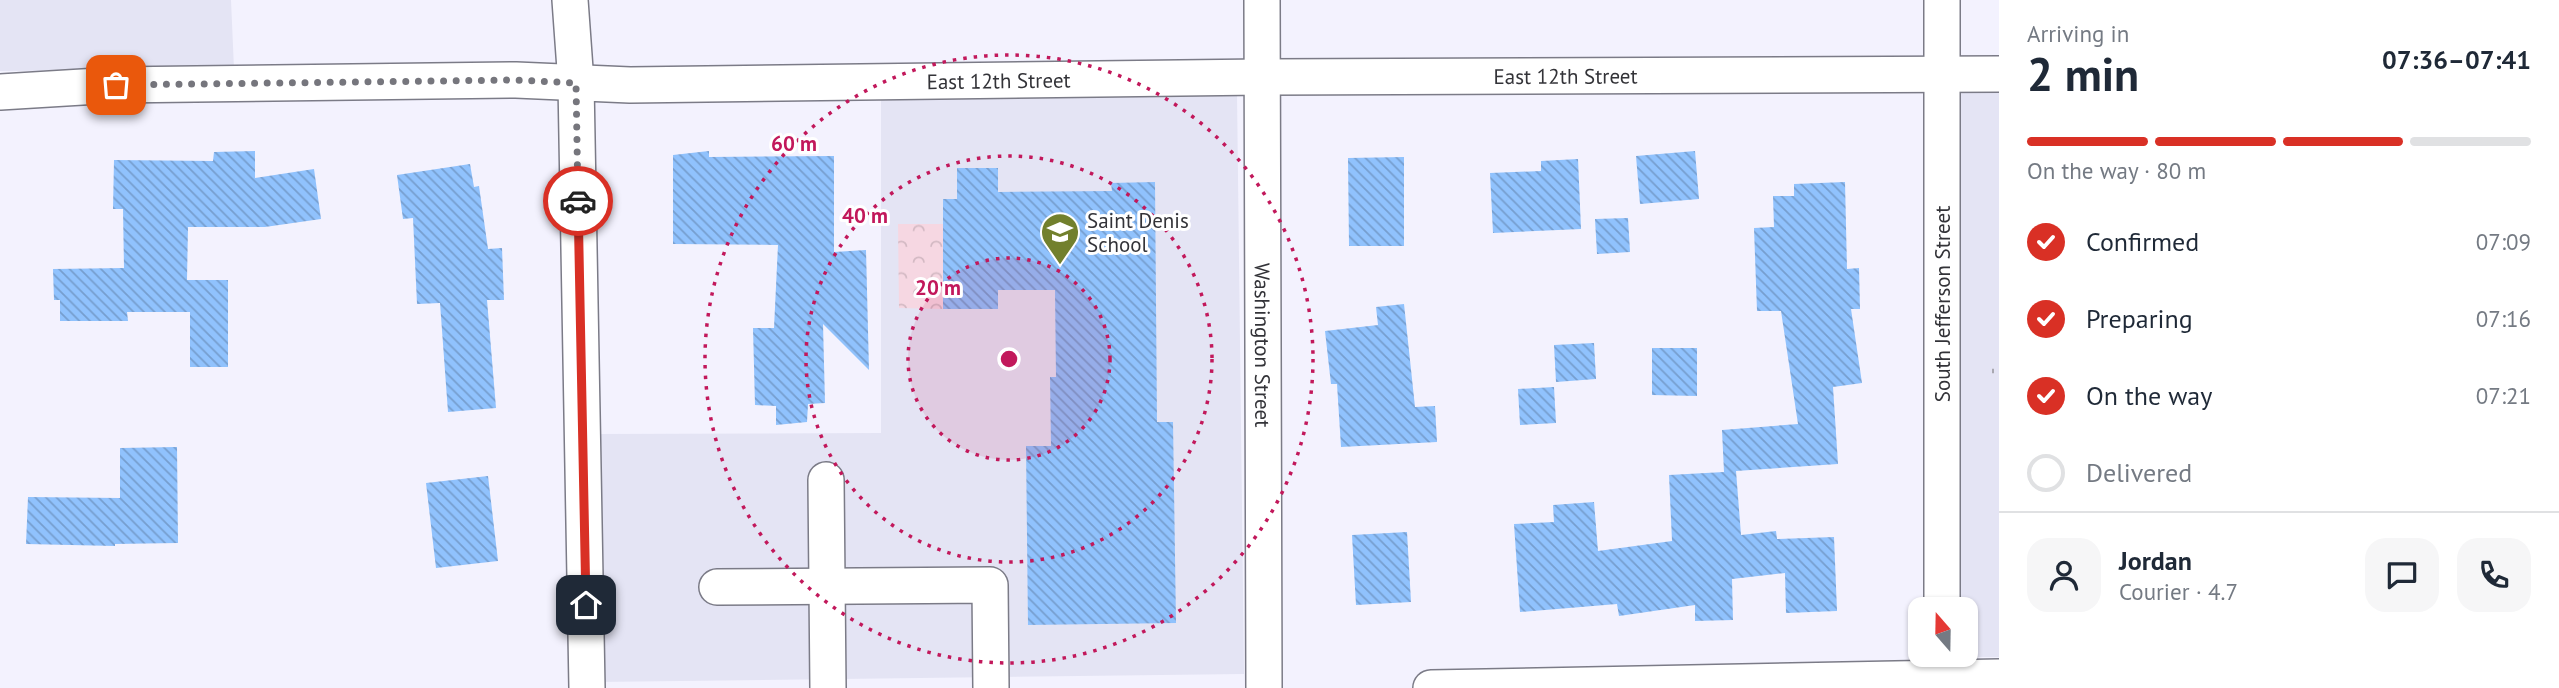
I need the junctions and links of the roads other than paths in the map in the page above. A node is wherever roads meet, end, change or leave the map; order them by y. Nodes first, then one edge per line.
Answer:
1 (570, 0) edge
2 (1262, 0) edge
3 (1942, 0) edge
4 (1999, 74) edge
5 (1942, 75) junction
6 (1262, 77) junction
7 (576, 83) junction
8 (0, 92) edge
9 (826, 480) dead end
10 (827, 586) junction
11 (717, 587) dead end
12 (1942, 597) edge
13 (1942, 673) edge
14 (1999, 677) edge
15 (587, 688) edge
16 (828, 688) edge
17 (990, 688) edge
18 (1264, 688) edge
19 (1432, 688) edge

1 - 7 street
2 - 6 street, Washington Street
3 - 5 street, South Jefferson Street
4 - 5 street, East 12th Street
5 - 6 street, East 12th Street
5 - 12 street, South Jefferson Street
6 - 7 street, East 12th Street
6 - 18 street, Washington Street
7 - 8 street, East 12th Street
7 - 15 street
9 - 10 street
10 - 11 street
10 - 16 street
10 - 17 street
13 - 14 street
13 - 19 street

